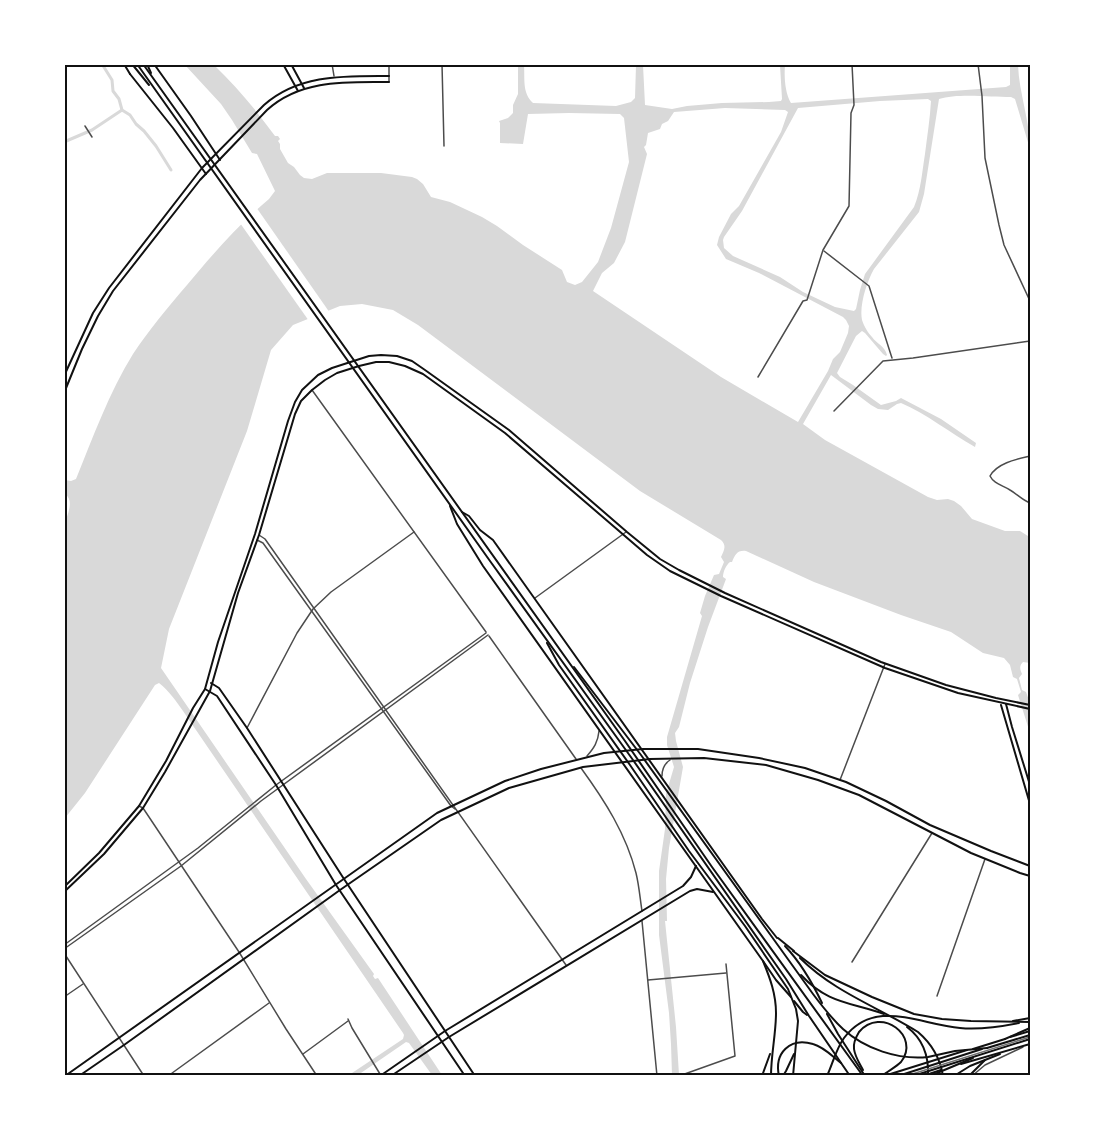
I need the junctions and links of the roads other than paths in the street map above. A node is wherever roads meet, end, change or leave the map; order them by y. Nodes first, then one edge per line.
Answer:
1 (124, 64) edge
2 (132, 64) edge
3 (137, 64) edge
4 (145, 64) edge
5 (154, 64) edge
6 (283, 64) edge
7 (291, 64) edge
8 (332, 64) edge
9 (389, 64) edge
10 (442, 64) edge
11 (852, 64) edge
12 (978, 64) edge
13 (335, 76) junction
14 (389, 76) junction
15 (389, 82) joint
16 (301, 83) junction
17 (295, 86) junction
18 (304, 88) junction
19 (298, 91) junction
20 (155, 92) junction
21 (85, 126) dead end
22 (92, 137) dead end
23 (444, 146) dead end
24 (216, 154) junction
25 (220, 160) junction
26 (202, 168) junction
27 (206, 174) junction
28 (823, 250) junction
29 (1030, 301) edge
30 (1030, 341) edge
31 (892, 359) junction
32 (65, 375) edge
33 (758, 376) dead end
34 (312, 390) junction
35 (64, 393) edge
36 (834, 411) dead end
37 (1030, 456) edge
38 (1030, 503) edge
39 (450, 505) junction
40 (462, 512) junction
41 (414, 532) junction
42 (625, 533) junction
43 (257, 535) junction
44 (255, 540) junction
45 (707, 586) junction
46 (535, 599) junction
47 (313, 611) junction
48 (487, 634) junction
49 (543, 635) junction
50 (566, 658) junction
51 (886, 664) junction
52 (883, 668) junction
53 (207, 682) junction
54 (212, 684) junction
55 (205, 689) junction
56 (210, 691) junction
57 (1000, 699) junction
58 (1005, 700) junction
59 (1001, 703) junction
60 (1007, 705) junction
61 (1030, 707) edge
62 (384, 709) junction
63 (247, 728) junction
64 (600, 730) junction
65 (643, 749) junction
66 (615, 752) junction
67 (585, 758) junction
68 (650, 759) junction
69 (672, 759) junction
70 (577, 760) junction
71 (622, 762) junction
72 (581, 768) junction
73 (662, 777) junction
74 (840, 780) junction
75 (283, 783) junction
76 (1030, 785) edge
77 (277, 787) junction
78 (1030, 804) edge
79 (452, 805) junction
80 (139, 806) junction
81 (143, 808) junction
82 (458, 812) junction
83 (242, 814) junction
84 (932, 833) junction
85 (985, 859) junction
86 (178, 862) junction
87 (181, 866) junction
88 (696, 866) junction
89 (1030, 866) edge
90 (1030, 876) edge
91 (344, 879) junction
92 (336, 885) junction
93 (347, 885) junction
94 (64, 887) edge
95 (340, 890) junction
96 (64, 892) edge
97 (715, 893) junction
98 (642, 912) junction
99 (642, 920) junction
100 (777, 938) junction
101 (64, 945) edge
102 (64, 951) edge
103 (793, 951) junction
104 (239, 952) junction
105 (243, 959) junction
106 (562, 960) junction
107 (763, 962) junction
108 (852, 962) dead end
109 (726, 964) dead end
110 (792, 964) junction
111 (566, 965) junction
112 (727, 973) junction
113 (648, 980) junction
114 (84, 983) junction
115 (937, 996) dead end
116 (64, 997) edge
117 (270, 1003) junction
118 (809, 1016) junction
119 (1030, 1020) edge
120 (1006, 1022) junction
121 (1025, 1022) junction
122 (994, 1028) junction
123 (446, 1031) junction
124 (1030, 1033) edge
125 (438, 1036) junction
126 (449, 1037) junction
127 (119, 1038) junction
128 (442, 1041) junction
129 (1030, 1044) edge
130 (124, 1045) junction
131 (773, 1046) junction
132 (1022, 1046) junction
133 (987, 1048) junction
134 (796, 1049) junction
135 (993, 1050) junction
136 (302, 1054) junction
137 (985, 1060) junction
138 (843, 1065) junction
139 (380, 1074) edge
140 (679, 1075) edge
141 (66, 1076) edge
142 (79, 1076) edge
143 (144, 1076) edge
144 (168, 1076) edge
145 (317, 1076) edge
146 (392, 1076) edge
147 (465, 1076) edge
148 (475, 1076) edge
149 (657, 1076) edge
150 (762, 1076) edge
151 (771, 1076) edge
152 (781, 1076) edge
153 (793, 1076) edge
154 (827, 1076) edge
155 (850, 1076) edge
156 (864, 1076) edge
157 (883, 1076) edge
158 (898, 1076) edge
159 (913, 1076) edge
160 (923, 1076) edge
161 (929, 1076) edge
162 (943, 1076) edge
163 (954, 1076) edge
164 (970, 1076) edge

1 - 26 main road
2 - 20 main road
3 - 20 main road
4 - 40 main road
5 - 24 main road
6 - 17 main road
7 - 16 main road
8 - 13 street
9 - 14 street
10 - 23 street
11 - 28 street
12 - 29 street
13 - 14 main road
13 - 16 main road
14 - 15 street
15 - 18 main road
16 - 17 main road
16 - 18 main road
17 - 19 main road
17 - 24 main road
18 - 19 main road
19 - 25 main road
20 - 39 main road
21 - 22 street
24 - 25 main road
24 - 26 main road
25 - 27 main road
26 - 27 main road
26 - 32 main road
27 - 35 main road
28 - 31 street
28 - 33 street
30 - 31 street
31 - 36 street
34 - 41 street
34 - 42 main road
34 - 43 main road
37 - 38 street
39 - 49 main road
39 - 64 main road
40 - 46 main road
40 - 50 main road
41 - 47 street
41 - 48 street
42 - 43 main road
42 - 45 main road
42 - 46 street
43 - 44 main road
43 - 47 street
44 - 47 street
44 - 53 main road
44 - 54 main road
45 - 51 main road
45 - 52 main road
46 - 65 main road
47 - 62 street
47 - 63 street
48 - 62 street
48 - 70 street
49 - 118 main road
49 - 134 main road
50 - 110 main road
50 - 156 main road
51 - 52 street
51 - 57 main road
52 - 59 main road
52 - 74 street
53 - 54 main road
53 - 55 main road
54 - 56 main road
54 - 63 main road
55 - 56 main road
55 - 80 main road
56 - 77 main road
56 - 81 main road
57 - 58 main road
57 - 59 main road
58 - 60 main road
58 - 61 main road
59 - 60 main road
59 - 78 main road
60 - 61 main road
60 - 76 main road
62 - 75 street
62 - 79 street
63 - 75 main road
64 - 66 main road
64 - 67 street
65 - 66 main road
65 - 68 main road
65 - 74 main road
66 - 67 main road
66 - 71 main road
67 - 70 main road
68 - 69 main road
68 - 71 main road
68 - 73 main road
69 - 73 street
69 - 84 main road
70 - 79 main road
71 - 72 main road
71 - 88 main road
72 - 82 main road
72 - 98 street
73 - 100 main road
74 - 89 main road
75 - 77 street
75 - 91 main road
77 - 83 street
77 - 92 main road
79 - 82 street
79 - 91 main road
80 - 81 street
80 - 94 main road
81 - 86 street
81 - 96 main road
82 - 93 main road
82 - 106 street
83 - 86 street
83 - 87 street
84 - 85 main road
84 - 108 street
85 - 90 main road
85 - 115 street
86 - 87 street
86 - 101 street
87 - 102 street
87 - 104 street
88 - 97 main road
88 - 98 main road
91 - 92 main road
91 - 93 main road
92 - 95 main road
92 - 104 main road
93 - 95 main road
93 - 123 main road
95 - 105 main road
95 - 125 main road
97 - 99 main road
97 - 107 main road
98 - 106 main road
99 - 111 main road
99 - 113 street
100 - 103 main road
100 - 156 main road
102 - 114 street
103 - 120 main road
103 - 162 main road
104 - 105 street
104 - 127 main road
105 - 117 street
105 - 130 main road
106 - 111 street
106 - 123 main road
107 - 118 main road
107 - 131 main road
109 - 112 street
110 - 133 main road
110 - 161 main road
111 - 126 main road
112 - 113 street
112 - 140 street
113 - 149 street
114 - 116 street
114 - 127 street
117 - 136 street
117 - 144 street
118 - 138 main road
119 - 120 main road
119 - 121 main road
120 - 121 main road
120 - 122 main road
121 - 122 main road
122 - 154 main road
123 - 125 main road
123 - 126 main road
124 - 133 main road
124 - 135 main road
124 - 157 main road
125 - 128 main road
125 - 139 main road
126 - 128 main road
126 - 148 main road
127 - 130 street
127 - 141 main road
128 - 146 main road
128 - 147 main road
129 - 132 main road
129 - 164 street
130 - 142 main road
130 - 143 street
131 - 150 main road
131 - 151 main road
132 - 137 main road
132 - 160 main road
133 - 158 main road
134 - 152 main road
134 - 153 main road
135 - 159 main road
135 - 161 main road
136 - 139 street
136 - 145 street
137 - 163 main road
137 - 164 main road
138 - 152 main road
138 - 155 main road
156 - 157 main road

